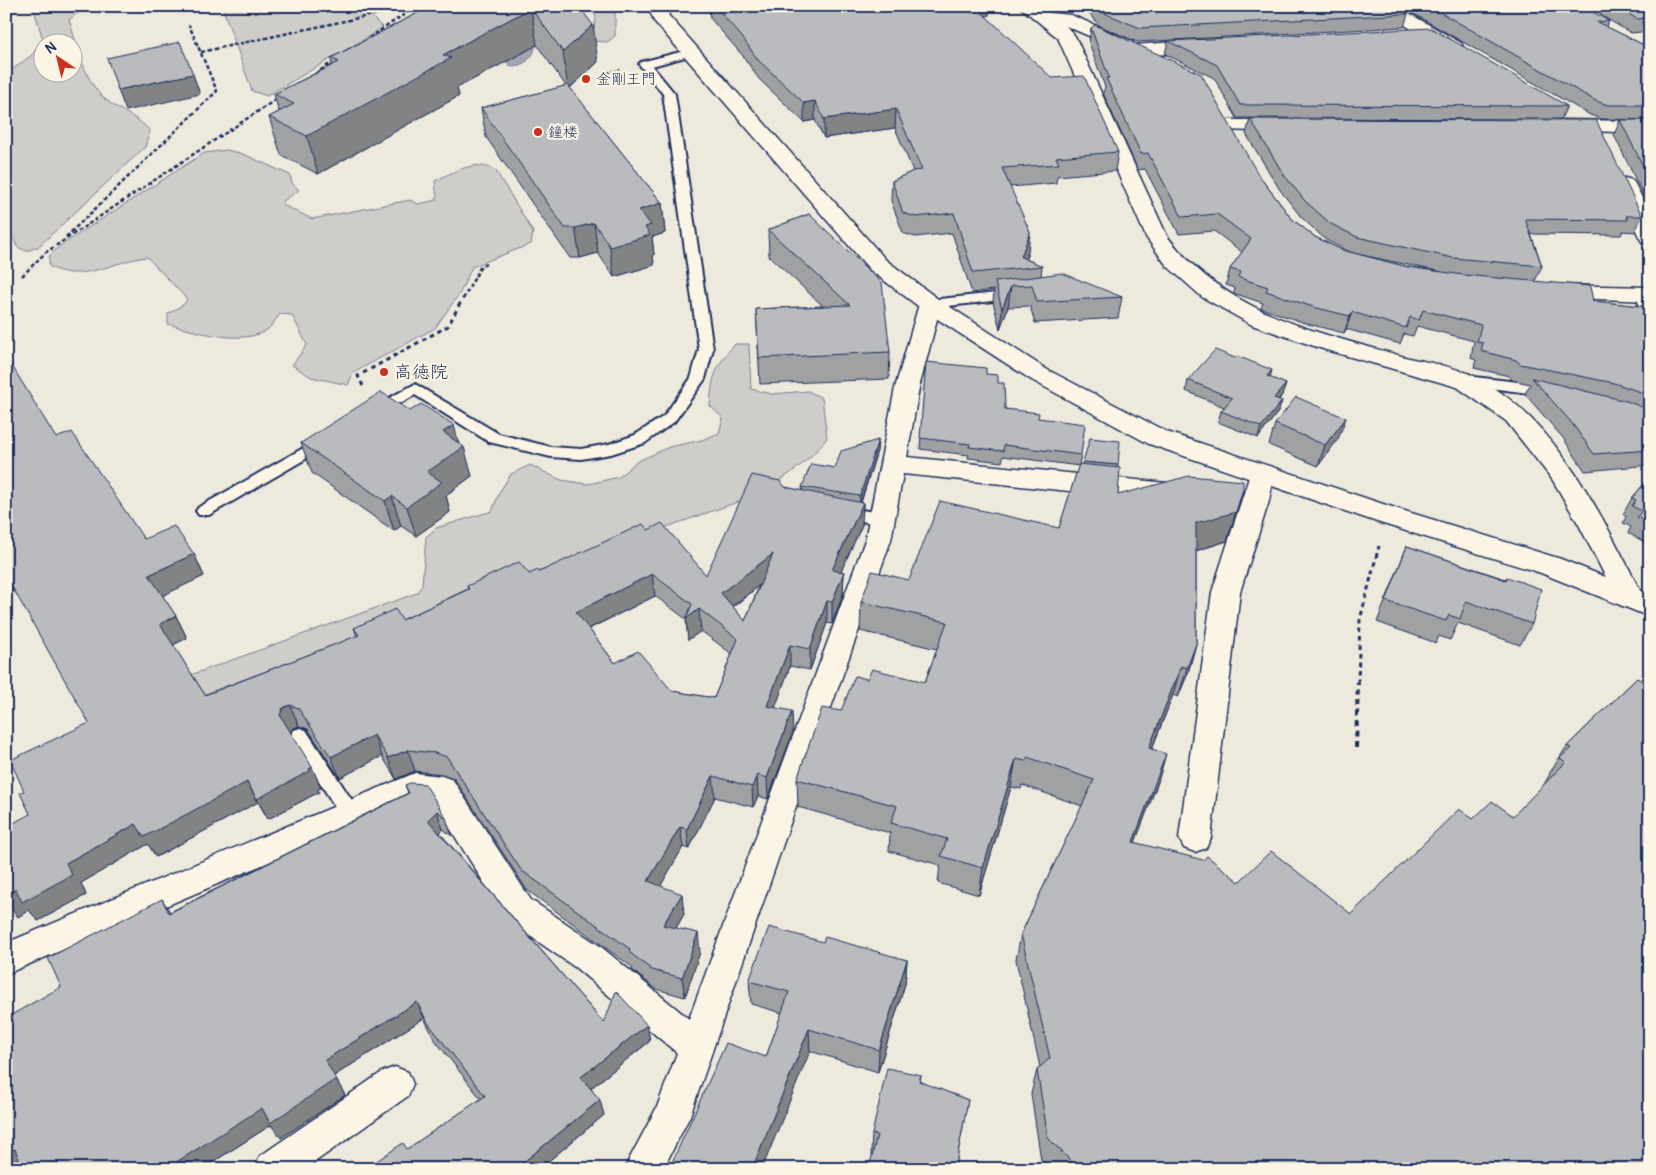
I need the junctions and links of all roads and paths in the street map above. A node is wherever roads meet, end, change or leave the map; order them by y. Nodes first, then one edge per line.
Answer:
1 (380, 6) edge
2 (414, 6) edge
3 (418, 6) edge
4 (657, 6) edge
5 (1383, 6) edge
6 (385, 12) junction
7 (1037, 12) edge
8 (189, 25) dead end
9 (1429, 33) junction
10 (1399, 34) edge
11 (368, 39) edge
12 (1223, 44) edge
13 (1134, 50) junction
14 (201, 52) junction
15 (692, 52) junction
16 (1471, 56) edge
17 (334, 61) edge
18 (1174, 67) edge
19 (309, 78) edge
20 (284, 94) edge
21 (1217, 106) edge
22 (1561, 108) edge
23 (1308, 126) edge
24 (1538, 126) edge
25 (1650, 127) edge
26 (1602, 135) junction
27 (1618, 169) edge
28 (1650, 237) edge
29 (60, 243) junction
30 (486, 264) dead end
31 (22, 276) dead end
32 (1535, 290) edge
33 (1024, 294) edge
34 (1646, 294) edge
35 (930, 304) junction
36 (1650, 314) edge
37 (1465, 381) junction
38 (1562, 396) edge
39 (376, 411) junction
40 (359, 421) edge
41 (333, 436) edge
42 (892, 464) junction
43 (1251, 491) junction
44 (1197, 495) edge
45 (828, 509) edge
46 (204, 511) dead end
47 (1386, 515) junction
48 (882, 519) junction
49 (1640, 602) edge
50 (300, 735) dead end
51 (1356, 748) dead end
52 (350, 814) junction
53 (1195, 838) dead end
54 (6, 959) edge
55 (696, 1047) junction
56 (395, 1084) dead end
57 (273, 1169) edge
58 (643, 1169) edge

1 - 6 path
2 - 6 path
3 - 11 path
4 - 15 street
5 - 9 street
6 - 14 path
7 - 13 street
7 - 37 street
8 - 14 path
9 - 10 street
9 - 16 street
12 - 13 street
13 - 18 street
14 - 29 path
15 - 35 street
15 - 39 lane
17 - 19 path
20 - 29 path
21 - 23 street
22 - 26 street
24 - 26 street
25 - 26 street
27 - 28 street
29 - 31 path
30 - 39 path
32 - 34 street
33 - 35 lane
34 - 36 lane
35 - 42 street
35 - 43 street
37 - 38 lane
37 - 49 street
39 - 40 lane
41 - 46 lane
42 - 44 street
42 - 48 street
43 - 47 street
43 - 53 street
45 - 48 lane
47 - 49 street
47 - 51 path
48 - 55 street
50 - 52 lane
52 - 54 street
52 - 55 street
55 - 58 street
56 - 57 street

